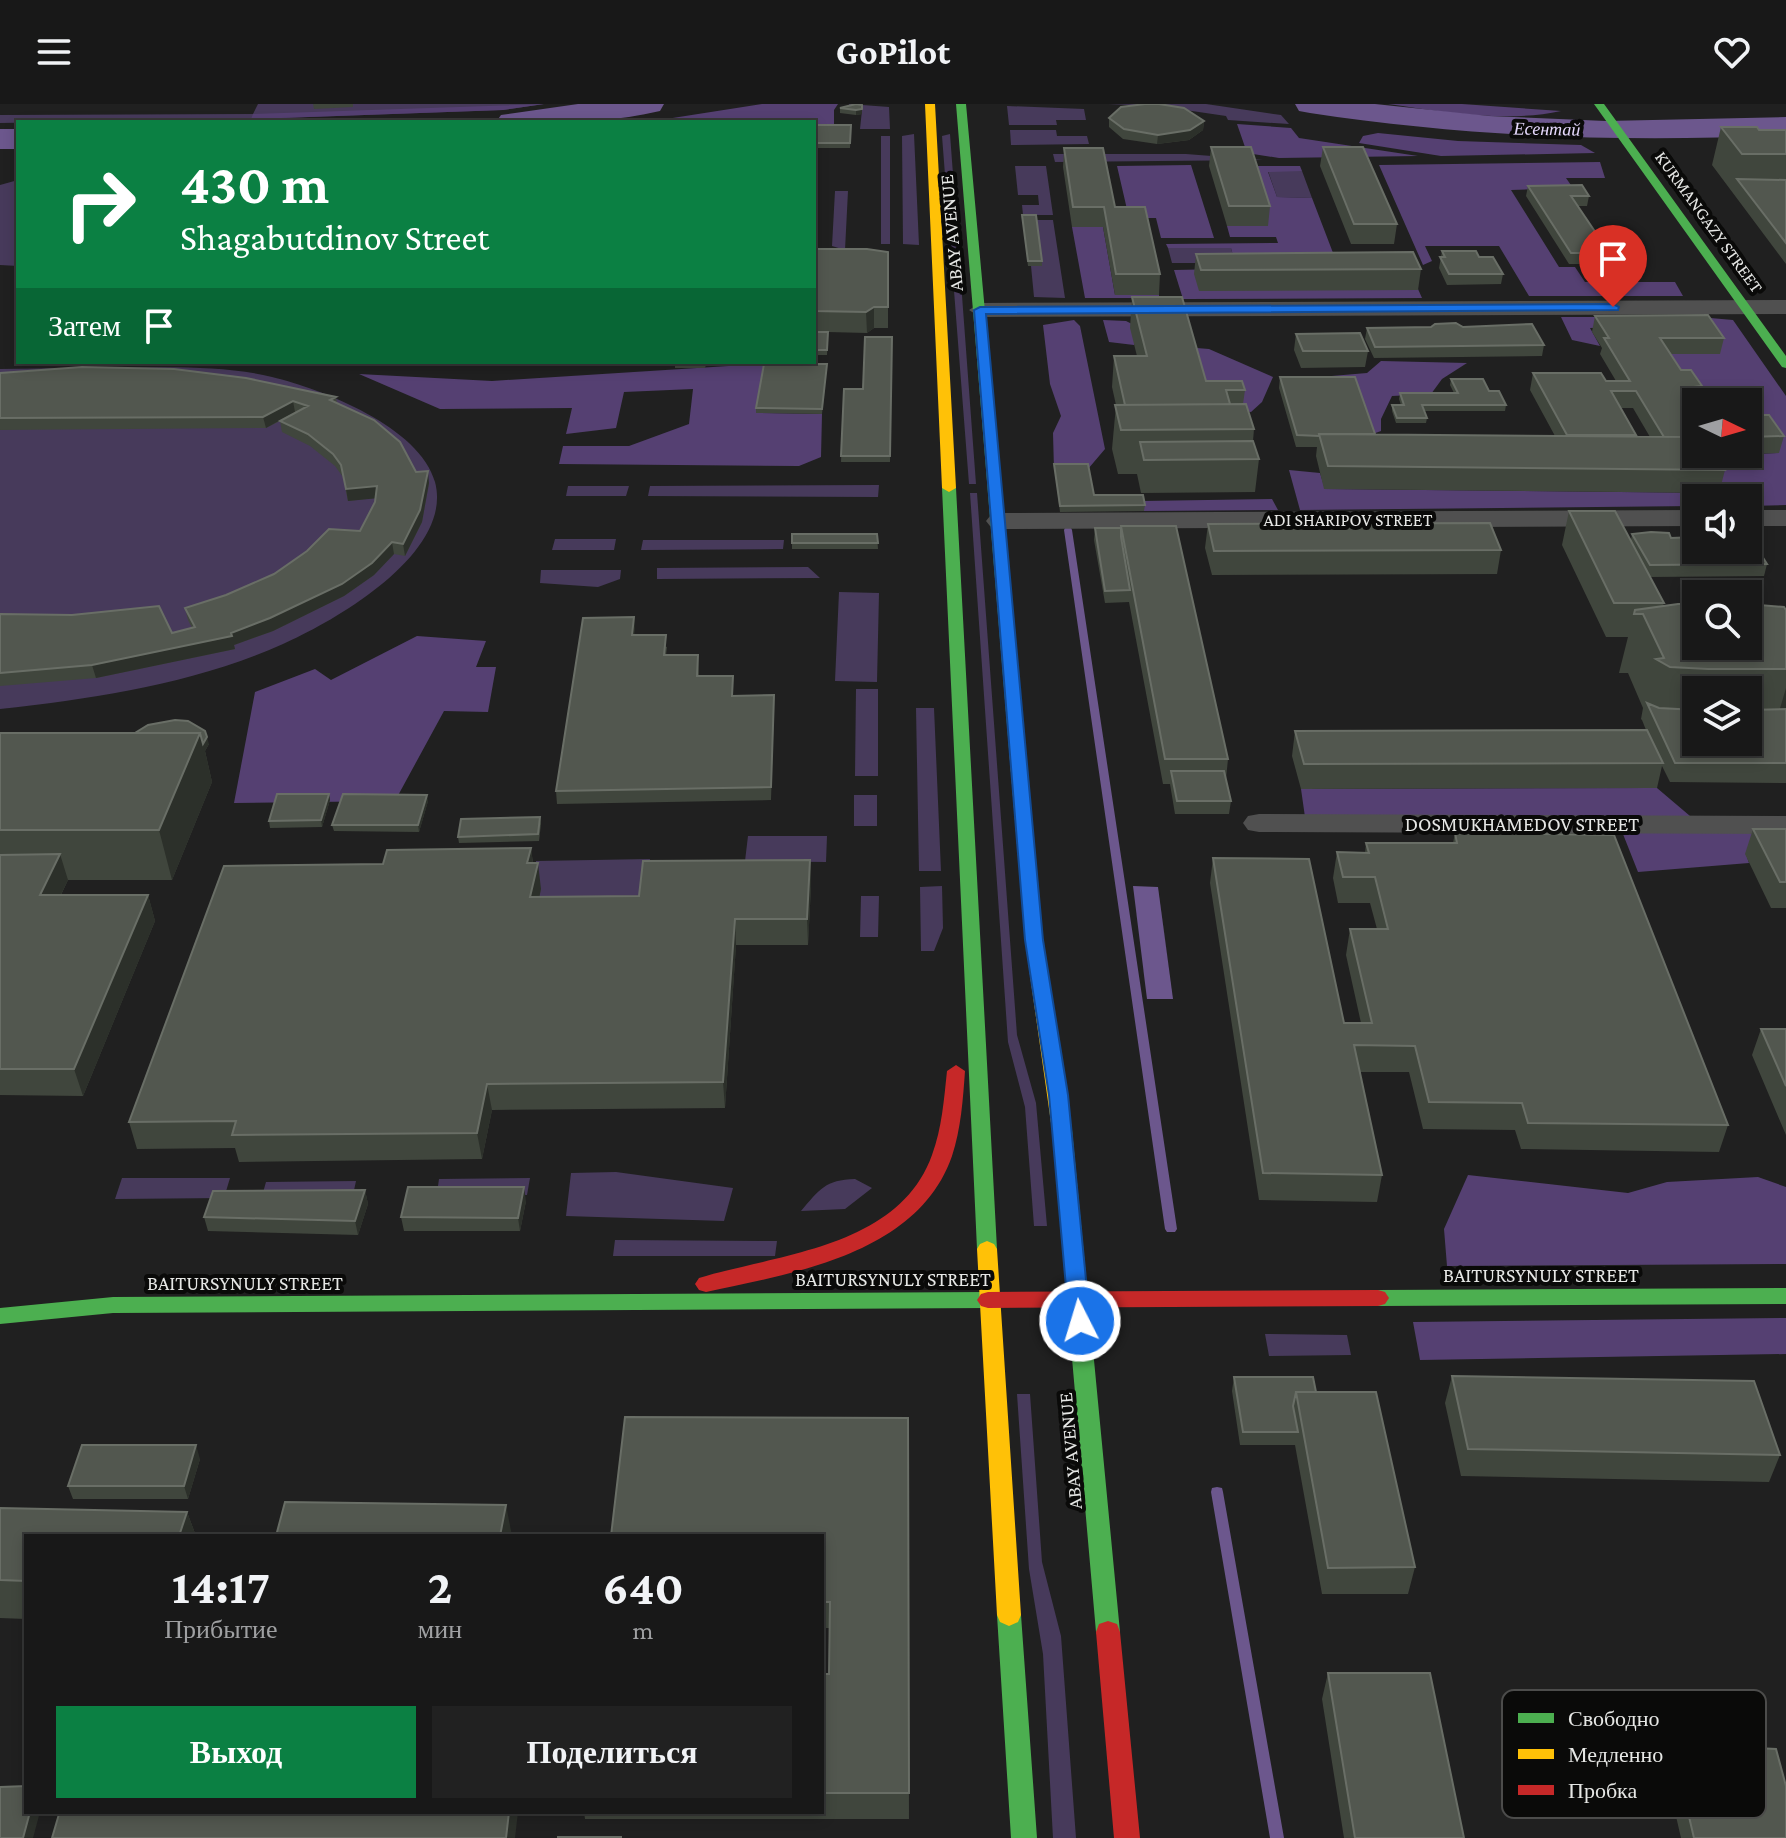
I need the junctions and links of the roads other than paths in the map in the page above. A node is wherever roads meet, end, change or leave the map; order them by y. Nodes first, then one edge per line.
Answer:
1 (930, 104) edge
2 (961, 104) edge
3 (1599, 104) edge
4 (1746, 307) junction
5 (1786, 307) edge
6 (980, 310) junction
7 (1786, 364) edge
8 (1682, 518) edge
9 (1762, 518) edge
10 (1786, 518) edge
11 (999, 521) junction
12 (1259, 823) dead end
13 (1786, 825) edge
14 (971, 941) junction
15 (1786, 1296) edge
16 (989, 1300) junction
17 (1077, 1300) junction
18 (621, 1302) junction
19 (0, 1316) edge
20 (1024, 1838) edge
21 (1127, 1838) edge

1 - 14 main road, ABAY AVENUE
2 - 6 main road, ABAY AVENUE
3 - 4 main road, KURMANGAZY STREET
4 - 5 street
4 - 6 street
4 - 7 main road, KURMANGAZY STREET
6 - 11 main road, ABAY AVENUE
8 - 11 street, ADI SHARIPOV STREET
9 - 10 street
11 - 17 main road, ABAY AVENUE
12 - 13 street, DOSMUKHAMEDOV STREET
14 - 16 main road, ABAY AVENUE
14 - 18 main road
15 - 17 main road, BAITURSYNULY STREET
16 - 17 main road, BAITURSYNULY STREET
16 - 18 main road, BAITURSYNULY STREET
16 - 20 main road, ABAY AVENUE
17 - 21 main road, ABAY AVENUE
18 - 19 main road, BAITURSYNULY STREET

